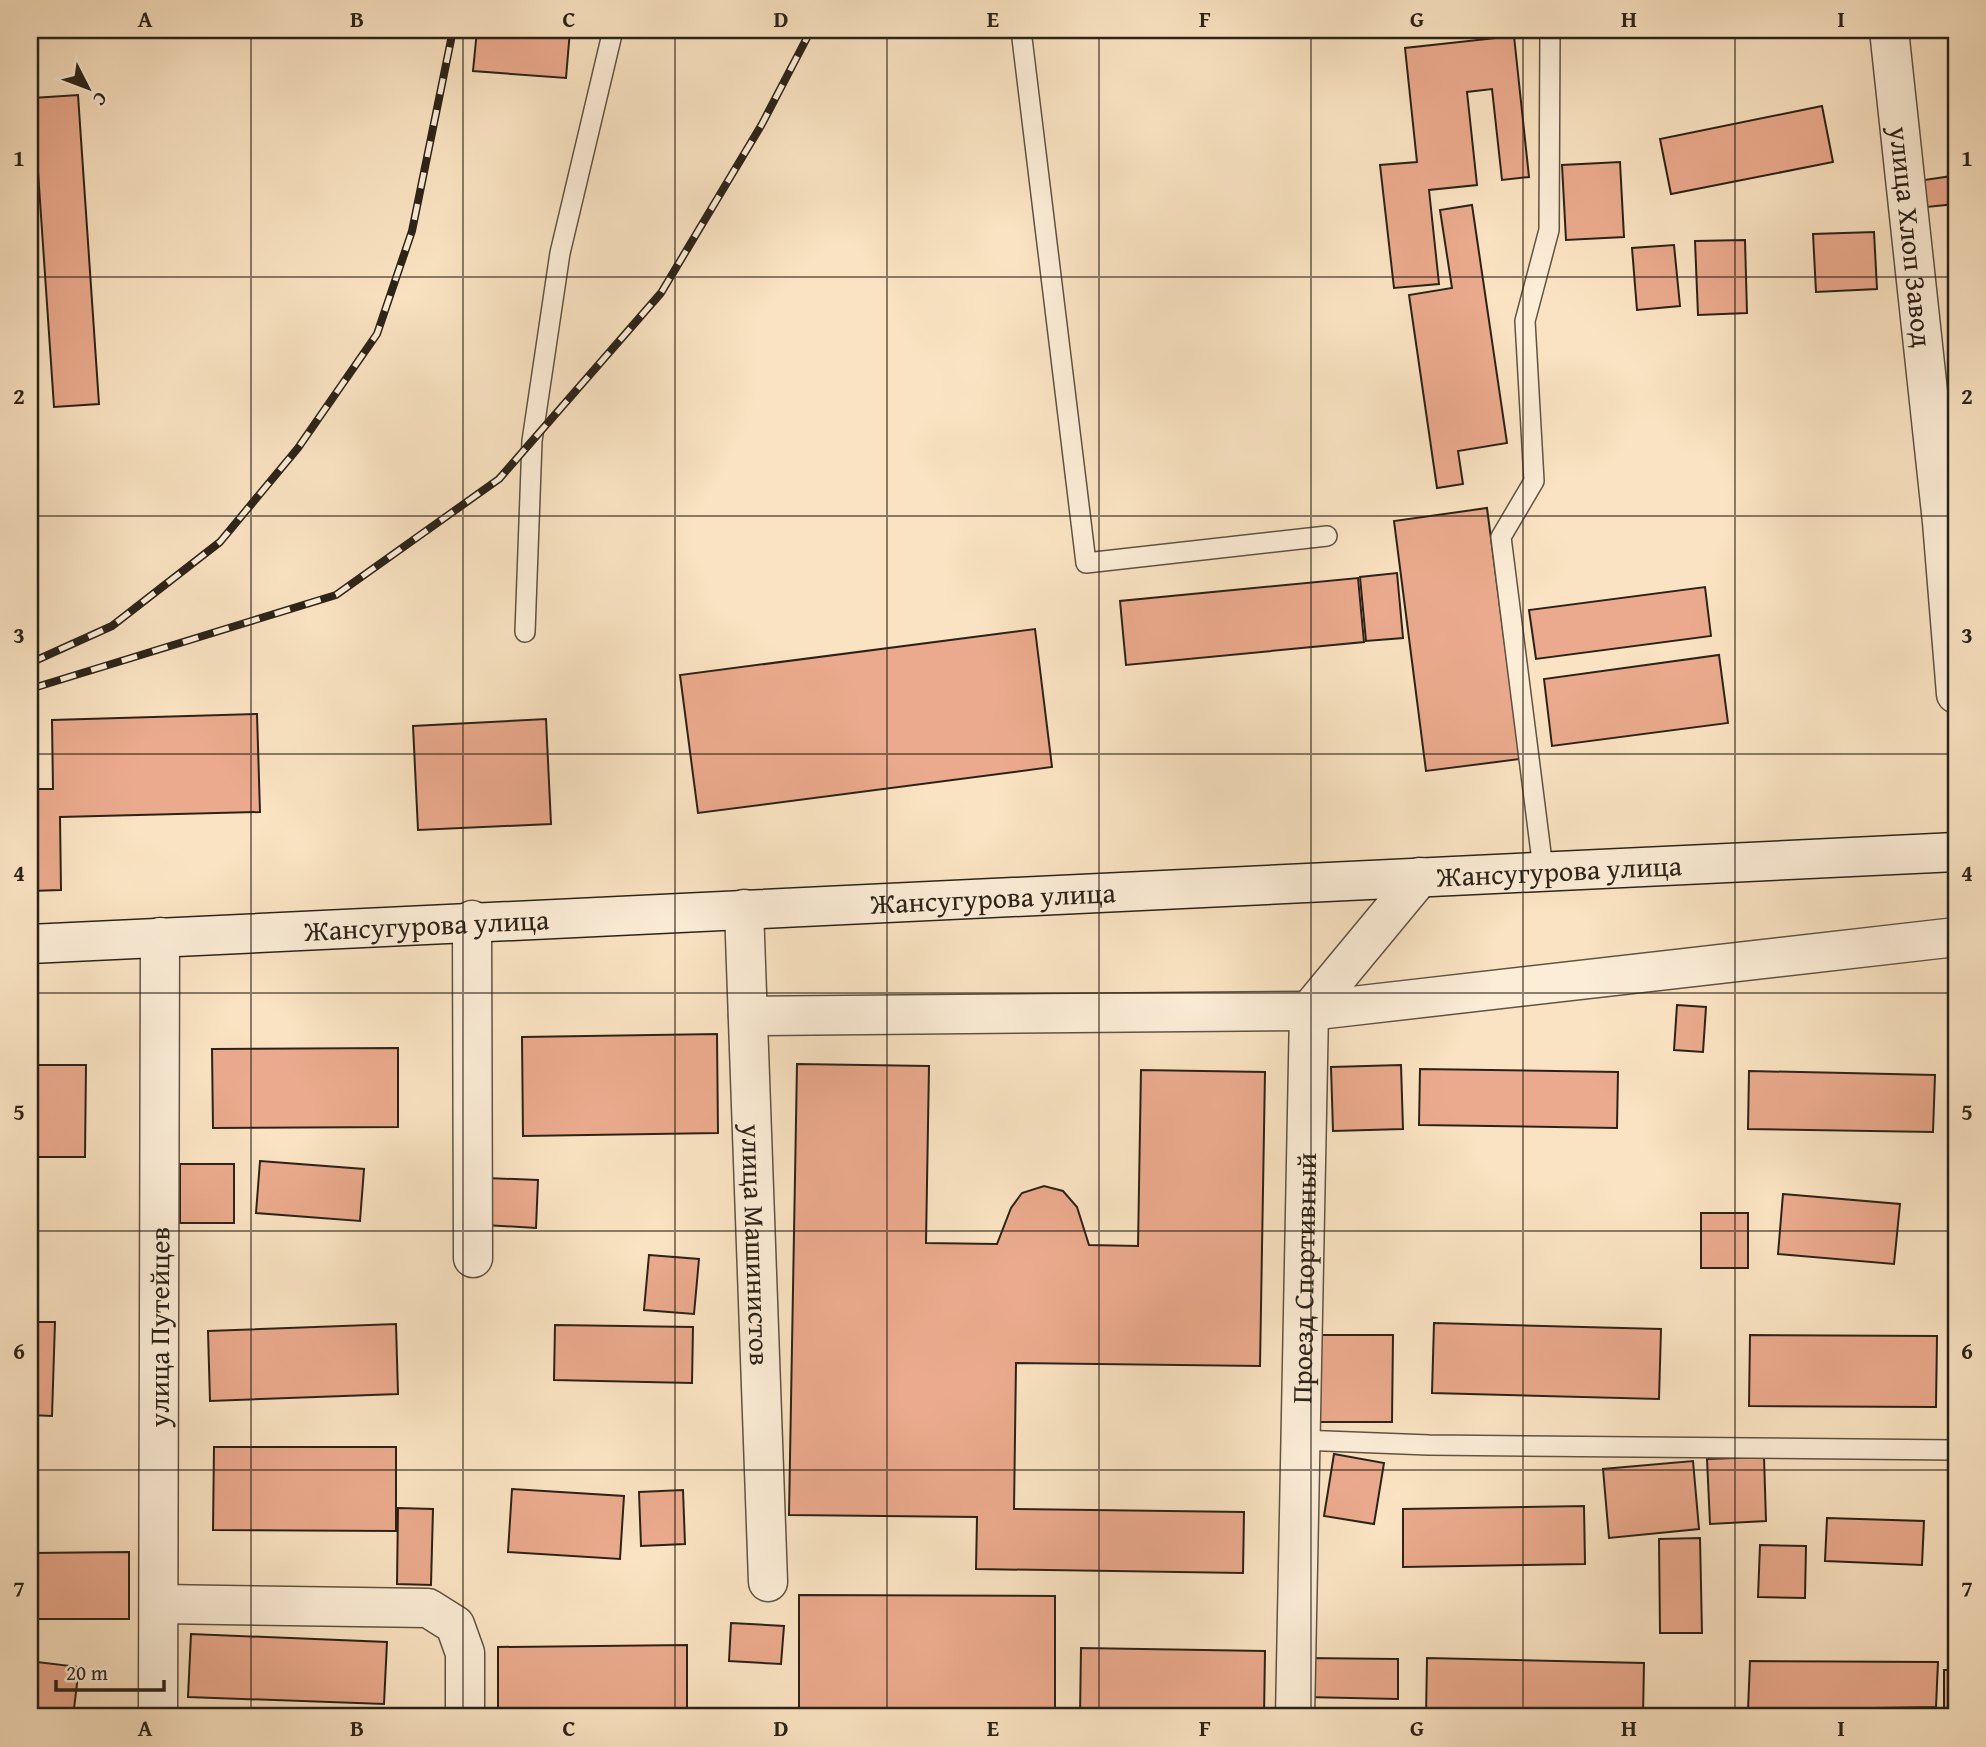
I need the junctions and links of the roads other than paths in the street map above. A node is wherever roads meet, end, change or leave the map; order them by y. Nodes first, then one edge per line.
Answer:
1 (612, 30) edge
2 (1021, 30) edge
3 (1550, 30) edge
4 (1889, 30) edge
5 (1327, 536) dead end
6 (525, 632) dead end
7 (1956, 694) edge
8 (1956, 852) edge
9 (1543, 869) junction
10 (1420, 877) junction
11 (744, 909) junction
12 (472, 920) junction
13 (160, 937) junction
14 (1956, 937) edge
15 (30, 944) edge
16 (1309, 1011) junction
17 (748, 1016) junction
18 (473, 1258) dead end
19 (1300, 1440) junction
20 (1956, 1450) edge
21 (768, 1581) dead end
22 (159, 1604) junction
23 (158, 1717) edge
24 (465, 1717) edge
25 (1295, 1717) edge

1 - 6 lane
2 - 5 lane
3 - 9 lane
4 - 7 street, улица Хлоп Завод
8 - 9 street, Жансугурова улица
9 - 10 street, Жансугурова улица
10 - 11 street, Жансугурова улица
10 - 16 street
11 - 12 street, Жансугурова улица
11 - 17 street, улица Машинистов
12 - 13 street, Жансугурова улица
12 - 18 street
13 - 15 street, Жансугурова улица
13 - 22 street, улица Путейцев
14 - 16 street
16 - 17 street
16 - 19 street, Проезд Спортивный
17 - 21 street, улица Машинистов
19 - 20 lane
19 - 25 street, Проезд Спортивный
22 - 23 street, улица Путейцев
22 - 24 street

